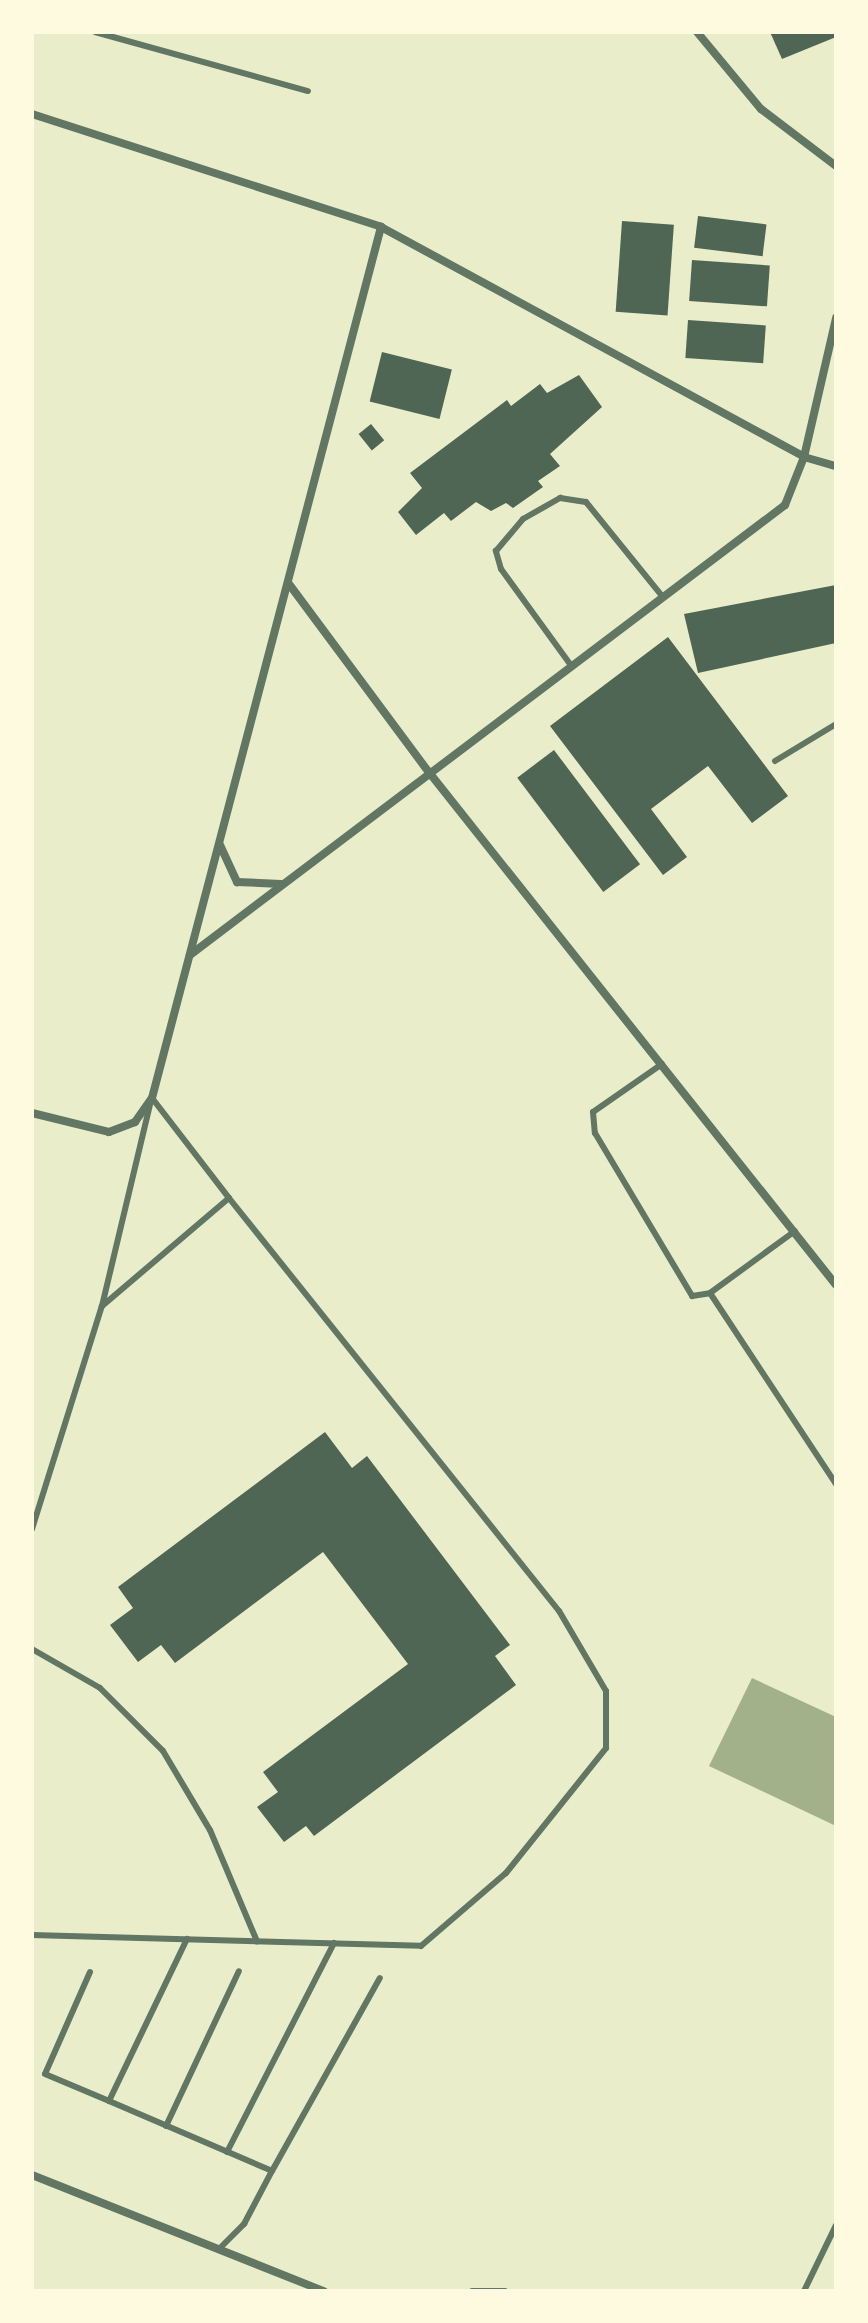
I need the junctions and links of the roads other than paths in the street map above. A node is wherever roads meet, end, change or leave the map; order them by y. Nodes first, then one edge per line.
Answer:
1 (95, 32) edge
2 (697, 32) edge
3 (308, 91) dead end
4 (32, 114) edge
5 (836, 166) edge
6 (381, 227) junction
7 (836, 318) edge
8 (804, 457) junction
9 (836, 466) edge
10 (289, 584) junction
11 (662, 596) junction
12 (570, 664) junction
13 (836, 724) edge
14 (775, 761) dead end
15 (428, 771) junction
16 (219, 844) junction
17 (283, 884) junction
18 (189, 956) junction
19 (662, 1064) junction
20 (152, 1098) junction
21 (32, 1113) edge
22 (229, 1198) junction
23 (795, 1231) junction
24 (836, 1285) edge
25 (710, 1293) junction
26 (102, 1306) junction
27 (836, 1484) edge
28 (32, 1529) edge
29 (32, 1649) edge
30 (32, 1935) edge
31 (187, 1939) junction
32 (257, 1941) junction
33 (334, 1943) junction
34 (239, 1971) dead end
35 (90, 1972) dead end
36 (380, 1978) dead end
37 (109, 2101) junction
38 (166, 2126) junction
39 (227, 2152) junction
40 (272, 2171) junction
41 (32, 2175) edge
42 (836, 2225) edge
43 (221, 2247) junction
44 (324, 2291) edge
45 (472, 2291) edge
46 (505, 2291) edge
47 (804, 2291) edge

1 - 3 lane
2 - 5 street
4 - 6 street
6 - 8 street
6 - 10 street
7 - 8 street
8 - 9 street
8 - 11 street
10 - 15 street
10 - 16 street
11 - 12 street
11 - 12 lane
12 - 15 street
13 - 14 lane
15 - 17 street
15 - 19 street
16 - 17 street
16 - 18 street
17 - 18 street
18 - 20 street
19 - 23 street
19 - 25 lane
20 - 21 street
20 - 22 lane
20 - 26 lane
22 - 26 lane
22 - 33 lane
23 - 24 street
23 - 25 lane
25 - 27 lane
26 - 28 lane
29 - 32 lane
30 - 31 lane
31 - 32 lane
31 - 37 lane
32 - 33 lane
33 - 39 lane
34 - 38 lane
35 - 37 lane
36 - 40 lane
37 - 38 lane
38 - 39 lane
39 - 40 lane
40 - 43 lane
41 - 43 street
42 - 47 lane
43 - 44 street
45 - 46 lane

